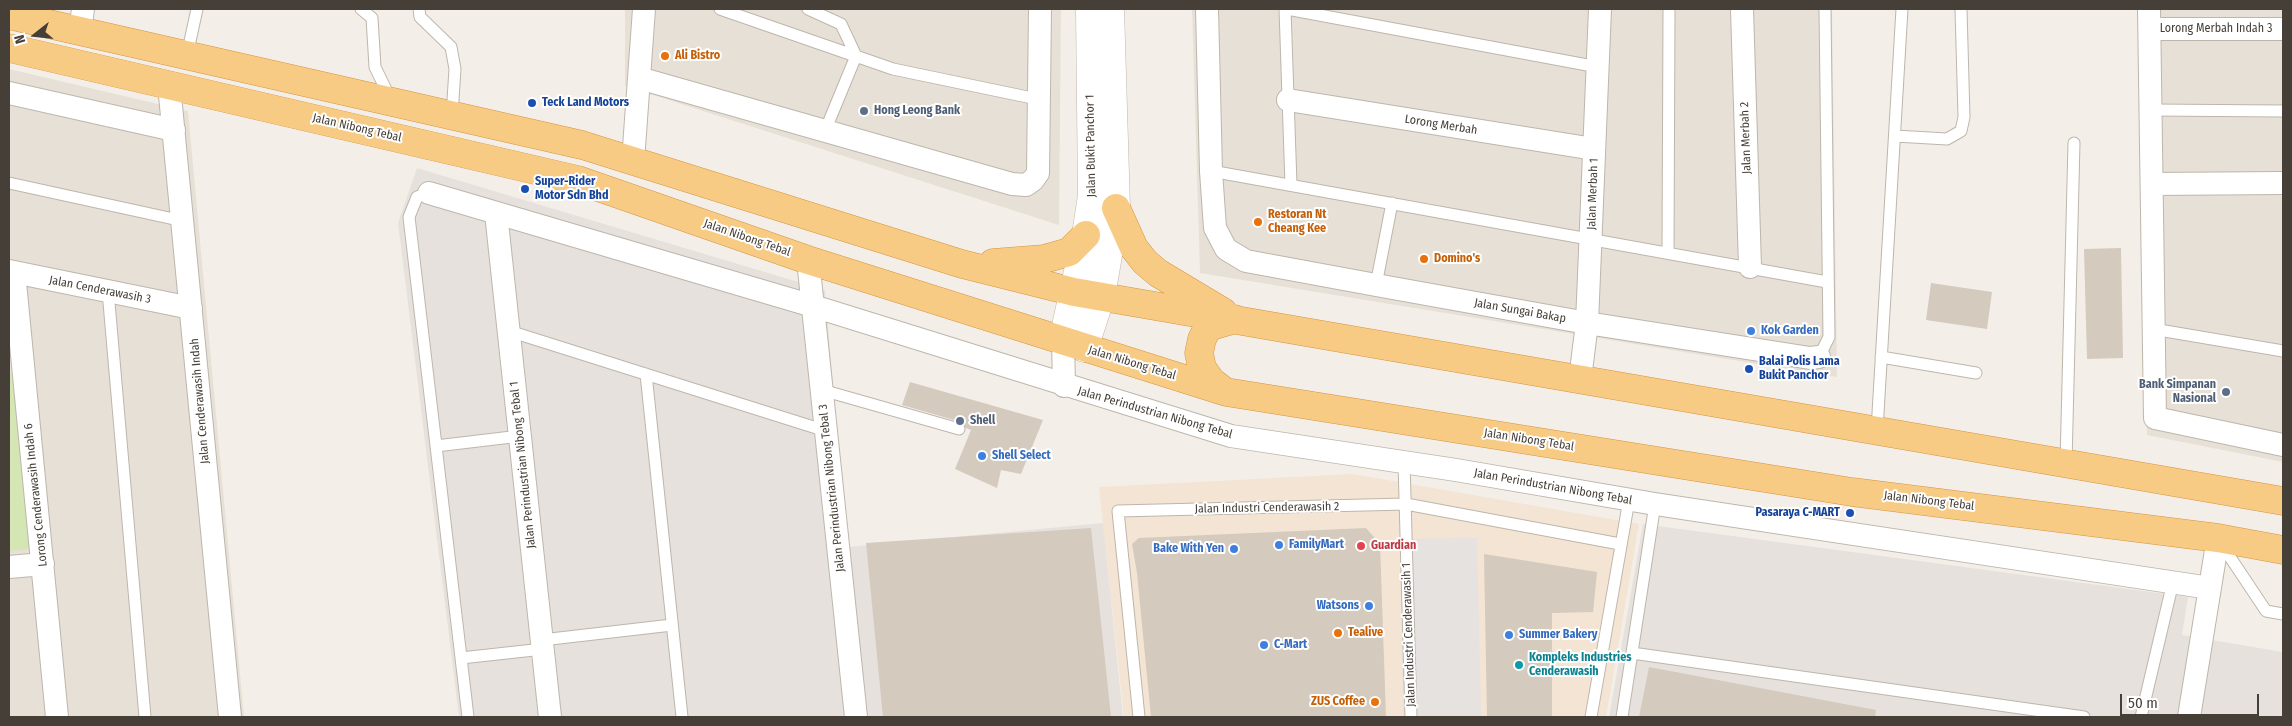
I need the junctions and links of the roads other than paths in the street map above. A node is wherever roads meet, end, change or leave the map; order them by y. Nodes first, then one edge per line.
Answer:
1 (197, 9) edge
2 (361, 9) edge
3 (418, 9) edge
4 (644, 9) edge
5 (720, 9) edge
6 (808, 9) edge
7 (1040, 9) edge
8 (1090, 9) edge
9 (1110, 9) edge
10 (1207, 9) edge
11 (1286, 9) edge
12 (1600, 9) edge
13 (1669, 9) edge
14 (1742, 9) edge
15 (1825, 9) edge
16 (1902, 9) edge
17 (1961, 9) edge
18 (24, 14) edge
19 (2150, 19) edge
20 (82, 20) edge
21 (2283, 29) edge
22 (9, 48) edge
23 (187, 55) junction
24 (856, 56) junction
25 (1598, 67) junction
26 (639, 78) junction
27 (169, 84) junction
28 (9, 93) edge
29 (1037, 99) junction
30 (1288, 100) junction
31 (392, 102) junction
32 (2150, 110) junction
33 (2283, 111) edge
34 (452, 115) junction
35 (174, 130) junction
36 (826, 131) junction
37 (1895, 136) junction
38 (2074, 143) dead end
39 (1594, 149) junction
40 (633, 161) junction
41 (1212, 171) junction
42 (9, 183) edge
43 (2283, 183) edge
44 (2152, 184) junction
45 (1291, 185) junction
46 (429, 193) joint
47 (1392, 203) junction
48 (1116, 208) junction
49 (496, 213) junction
50 (183, 221) junction
51 (1086, 235) junction
52 (1591, 240) junction
53 (1668, 253) junction
54 (808, 260) junction
55 (962, 264) junction
56 (1750, 267) junction
57 (12, 272) edge
58 (1827, 282) junction
59 (1376, 285) junction
60 (108, 291) junction
61 (1074, 292) junction
62 (1101, 296) junction
63 (813, 306) junction
64 (191, 308) junction
65 (1235, 319) junction
66 (1587, 324) junction
67 (2153, 329) junction
68 (509, 331) junction
69 (1073, 344) junction
70 (2283, 351) edge
71 (1819, 356) joint
72 (1882, 357) junction
73 (1976, 373) dead end
74 (646, 374) junction
75 (1580, 379) junction
76 (1064, 386) junction
77 (822, 390) junction
78 (1226, 392) junction
79 (959, 429) dead end
80 (1877, 430) junction
81 (826, 431) junction
82 (520, 436) junction
83 (2283, 444) edge
84 (436, 446) junction
85 (1404, 462) junction
86 (2066, 463) junction
87 (1629, 500) junction
88 (2283, 501) edge
89 (1406, 504) junction
90 (1655, 504) junction
91 (2218, 538) junction
92 (1620, 544) junction
93 (2283, 550) edge
94 (43, 564) junction
95 (9, 567) edge
96 (2173, 582) junction
97 (2210, 588) junction
98 (2283, 614) edge
99 (672, 625) junction
100 (542, 645) junction
101 (1632, 653) junction
102 (461, 658) junction
103 (57, 717) edge
104 (145, 717) edge
105 (230, 717) edge
106 (468, 717) edge
107 (550, 717) edge
108 (682, 717) edge
109 (856, 717) edge
110 (1139, 717) edge
111 (1411, 717) edge
112 (1591, 717) edge
113 (1622, 717) edge
114 (2084, 717) edge
115 (2141, 717) edge
116 (2192, 717) edge

1 - 23 lane
2 - 31 lane
3 - 34 lane
4 - 26 street
5 - 24 lane
6 - 24 lane
7 - 29 street
8 - 51 street, Jalan Bukit Panchor 1
9 - 48 street
10 - 41 street
11 - 25 lane
11 - 30 lane
12 - 25 street, Jalan Merbah 1
13 - 53 lane
14 - 56 street, Jalan Merbah 2
15 - 58 lane
16 - 37 lane
17 - 37 lane
18 - 20 highway
19 - 21 street, Lorong Merbah Indah 3
19 - 32 street
20 - 23 highway
22 - 27 highway, Jalan Nibong Tebal
23 - 31 highway
24 - 29 lane
24 - 36 lane
25 - 39 street, Jalan Merbah 1
26 - 36 street
26 - 40 street
27 - 35 street, Jalan Cenderawasih Indah
27 - 54 highway, Jalan Nibong Tebal
28 - 35 street
29 - 36 street
30 - 39 street, Lorong Merbah
30 - 45 lane
31 - 34 highway
32 - 33 lane
32 - 44 street
34 - 40 highway
35 - 50 street, Jalan Cenderawasih Indah
37 - 72 lane
38 - 86 lane
39 - 52 street, Jalan Merbah 1
40 - 55 highway
41 - 45 lane
41 - 59 street, Jalan Sungai Bakap
42 - 50 lane
43 - 44 street
44 - 67 street
45 - 47 lane
46 - 49 street, Jalan Perindustrian Nibong Tebal
46 - 84 lane
47 - 52 lane
47 - 59 lane
48 - 62 street
48 - 65 highway
49 - 63 street, Jalan Perindustrian Nibong Tebal
49 - 68 street, Jalan Perindustrian Nibong Tebal 1
50 - 64 street, Jalan Cenderawasih Indah
51 - 55 highway
51 - 61 street, Jalan Bukit Panchor 1
52 - 53 lane
52 - 66 street, Jalan Merbah 1
53 - 56 lane
54 - 63 street, Jalan Perindustrian Nibong Tebal 3
54 - 69 highway, Jalan Nibong Tebal
55 - 61 highway
56 - 58 lane
57 - 60 street, Jalan Cenderawasih 3
57 - 94 street, Lorong Cenderawasih Indah 6
58 - 71 lane
59 - 66 street, Jalan Sungai Bakap
60 - 64 street, Jalan Cenderawasih 3
60 - 104 lane
61 - 62 highway
61 - 69 street, Jalan Bukit Panchor 1
62 - 65 highway
62 - 69 street
63 - 76 street, Jalan Perindustrian Nibong Tebal
63 - 77 street, Jalan Perindustrian Nibong Tebal 3
64 - 105 street, Jalan Cenderawasih Indah
65 - 75 highway
65 - 78 highway
66 - 71 street, Jalan Sungai Bakap
66 - 75 street, Jalan Merbah 1
67 - 70 lane
67 - 83 street
68 - 74 lane
68 - 82 street, Jalan Perindustrian Nibong Tebal 1
69 - 76 street
69 - 78 highway, Jalan Nibong Tebal
72 - 73 lane
72 - 80 lane
74 - 81 lane
74 - 99 lane
75 - 80 highway
76 - 85 street, Jalan Perindustrian Nibong Tebal
77 - 79 lane
77 - 81 street, Jalan Perindustrian Nibong Tebal 3
78 - 91 highway, Jalan Nibong Tebal
80 - 86 highway
81 - 109 street, Jalan Perindustrian Nibong Tebal 3
82 - 84 lane
82 - 100 street, Jalan Perindustrian Nibong Tebal 1
84 - 102 lane
85 - 87 street, Jalan Perindustrian Nibong Tebal
85 - 89 lane, Jalan Industri Cenderawasih 1
86 - 88 highway
87 - 90 street, Jalan Perindustrian Nibong Tebal
87 - 92 lane
89 - 92 lane, Jalan Industri Cenderawasih 2
89 - 110 lane, Jalan Industri Cenderawasih 2
89 - 111 lane, Jalan Industri Cenderawasih 1
90 - 96 street, Jalan Perindustrian Nibong Tebal
90 - 101 lane
91 - 93 highway, Jalan Nibong Tebal
91 - 97 street
91 - 98 lane
92 - 112 lane
94 - 95 street
94 - 103 street, Lorong Cenderawasih Indah 6
96 - 97 street, Jalan Perindustrian Nibong Tebal
96 - 115 lane
97 - 116 street
99 - 100 lane
99 - 108 lane
100 - 102 lane
100 - 107 street, Jalan Perindustrian Nibong Tebal 1
101 - 113 lane
101 - 114 lane
102 - 106 lane

